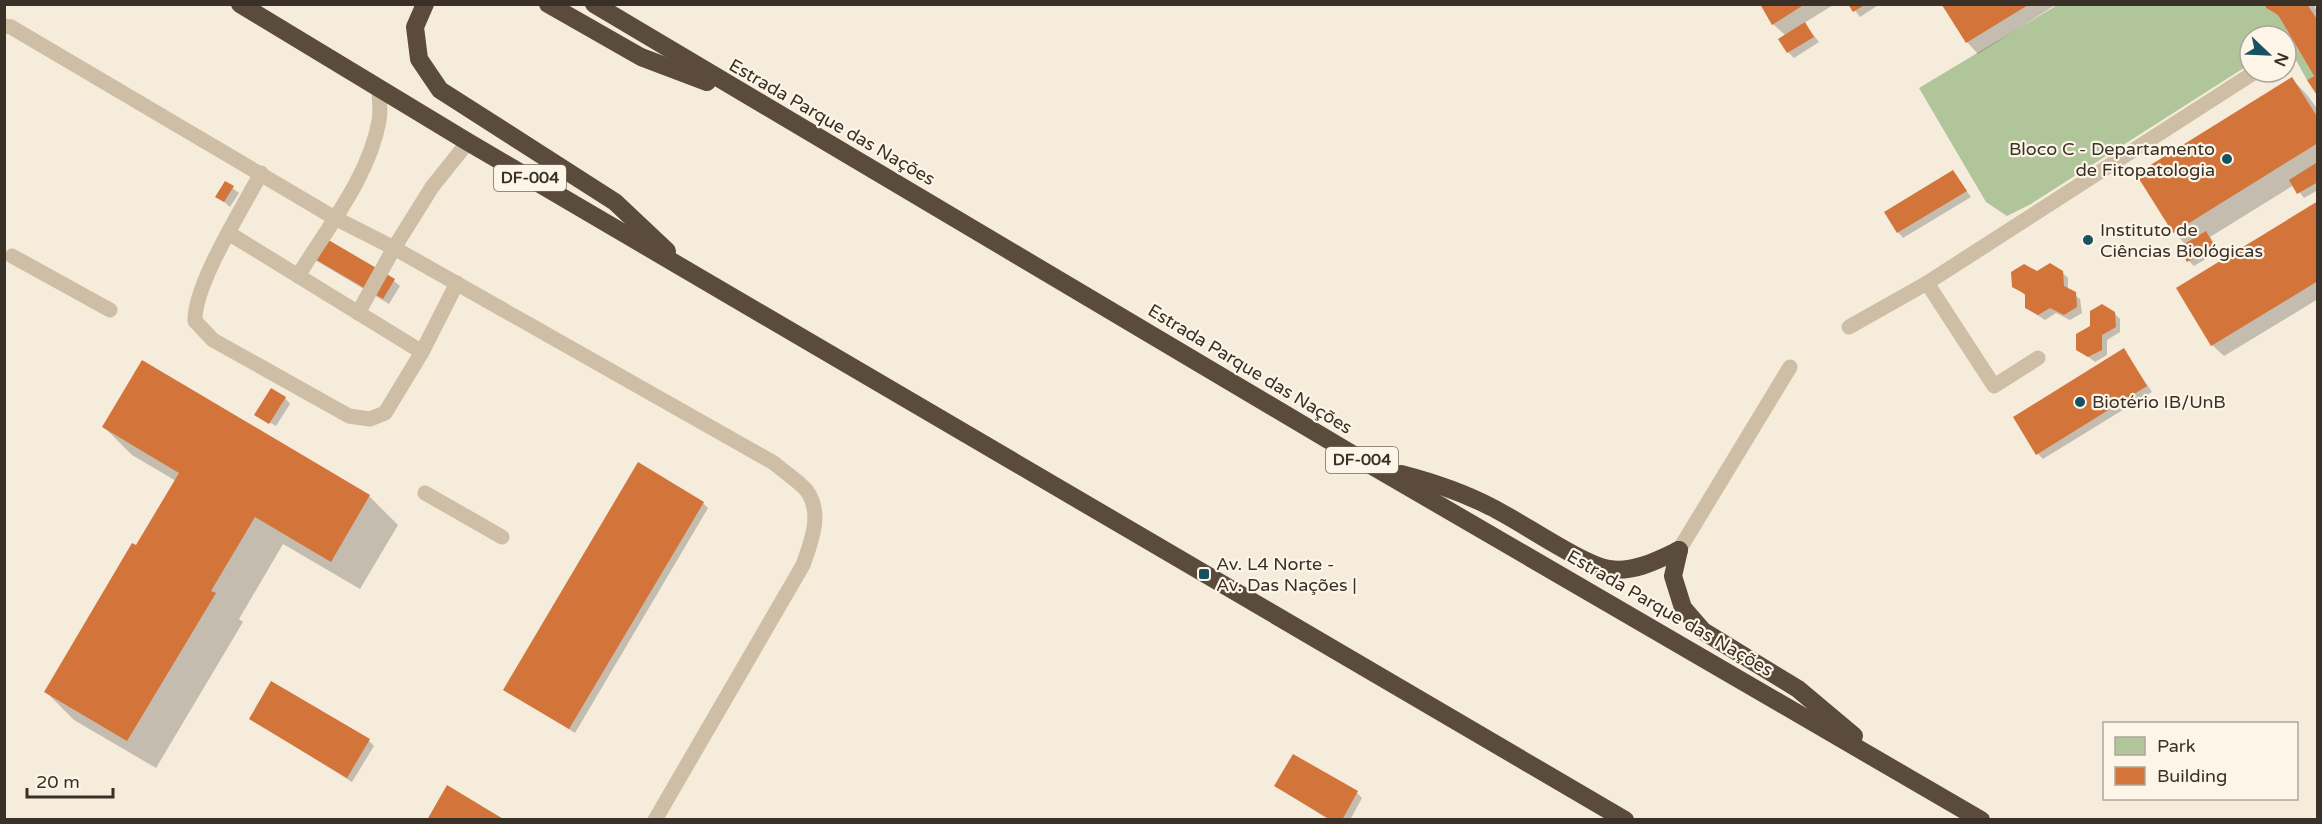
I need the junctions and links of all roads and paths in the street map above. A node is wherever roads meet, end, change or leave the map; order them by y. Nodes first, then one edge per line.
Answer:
1 (240, 4) edge
2 (425, 4) edge
3 (548, 4) edge
4 (594, 4) edge
5 (4, 26) edge
6 (2238, 83) edge
7 (379, 88) junction
8 (746, 96) junction
9 (468, 142) junction
10 (261, 173) junction
11 (333, 217) junction
12 (230, 234) junction
13 (394, 248) junction
14 (12, 256) dead end
15 (682, 266) junction
16 (298, 276) junction
17 (457, 283) junction
18 (1927, 283) junction
19 (110, 310) dead end
20 (358, 313) junction
21 (1849, 327) dead end
22 (422, 352) junction
23 (2038, 358) dead end
24 (1790, 367) dead end
25 (1374, 467) junction
26 (425, 493) dead end
27 (502, 537) dead end
28 (1679, 550) junction
29 (1878, 758) junction
30 (655, 819) edge
31 (1624, 819) edge
32 (1981, 819) edge

1 - 7 highway, DF-004
2 - 15 highway
3 - 8 highway
4 - 8 highway, Estrada Parque das Nações / DF-004
5 - 10 lane
6 - 18 lane
7 - 9 highway, DF-004
7 - 11 lane
8 - 25 highway, Estrada Parque das Nações / DF-004
9 - 13 lane
9 - 15 highway, DF-004
10 - 11 lane
10 - 12 lane
11 - 13 lane
11 - 16 lane
12 - 16 lane
12 - 22 lane
13 - 17 lane
13 - 20 lane
14 - 19 lane
15 - 31 highway, DF-004
16 - 20 lane
17 - 22 lane
17 - 30 lane
18 - 21 lane
18 - 23 lane
20 - 22 lane
24 - 28 lane
25 - 28 highway
25 - 29 highway, Estrada Parque das Nações / DF-004
26 - 27 lane
28 - 29 highway
29 - 32 highway, Estrada Parque das Nações / DF-004

